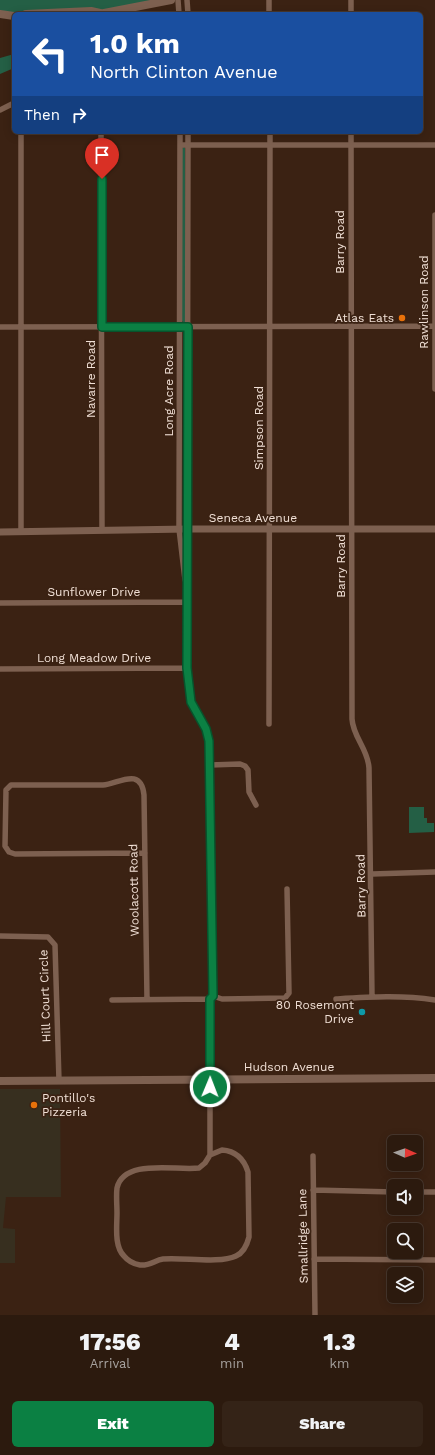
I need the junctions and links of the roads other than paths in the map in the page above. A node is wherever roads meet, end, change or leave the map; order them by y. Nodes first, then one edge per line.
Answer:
1 (171, 0) edge
2 (178, 0) edge
3 (187, 0) edge
4 (270, 0) edge
5 (351, 0) edge
6 (69, 12) edge
7 (94, 12) edge
8 (110, 12) edge
9 (179, 12) edge
10 (188, 12) edge
11 (270, 12) edge
12 (351, 12) edge
13 (0, 14) edge
14 (12, 16) edge
15 (12, 104) edge
16 (0, 110) edge
17 (21, 134) edge
18 (101, 134) edge
19 (180, 134) edge
20 (188, 134) edge
21 (270, 134) edge
22 (351, 134) edge
23 (270, 144) junction
24 (180, 145) junction
25 (188, 145) junction
26 (351, 145) junction
27 (435, 145) edge
28 (435, 214) edge
29 (435, 326) edge
30 (0, 327) edge
31 (21, 327) junction
32 (102, 327) junction
33 (180, 327) junction
34 (188, 327) junction
35 (351, 327) junction
36 (270, 328) junction
37 (435, 389) edge
38 (184, 529) junction
39 (269, 529) junction
40 (352, 529) junction
41 (435, 529) edge
42 (102, 530) junction
43 (21, 531) junction
44 (0, 532) edge
45 (188, 602) junction
46 (0, 603) edge
47 (187, 668) junction
48 (0, 669) edge
49 (269, 724) dead end
50 (210, 765) junction
51 (256, 805) dead end
52 (145, 853) junction
53 (435, 872) edge
54 (372, 874) junction
55 (287, 889) dead end
56 (0, 936) edge
57 (372, 996) junction
58 (212, 997) junction
59 (147, 999) junction
60 (336, 999) dead end
61 (112, 1000) dead end
62 (435, 1000) edge
63 (435, 1078) edge
64 (210, 1079) junction
65 (0, 1081) edge
66 (59, 1081) junction
67 (210, 1155) junction
68 (313, 1156) dead end
69 (313, 1190) junction
70 (387, 1192) edge
71 (423, 1192) edge
72 (435, 1192) edge
73 (314, 1259) junction
74 (435, 1260) edge
75 (315, 1315) edge

1 - 8 main road
2 - 9 street
3 - 10 street
4 - 11 street
5 - 12 street
6 - 7 main road
13 - 14 main road
15 - 16 street
17 - 31 street
18 - 32 street, Navarre Road
19 - 24 street, Long Acre Road
20 - 25 street, Long Acre Road
21 - 23 street, Simpson Road
22 - 26 street, Barry Road
23 - 25 street
23 - 26 street
23 - 36 street, Simpson Road
24 - 25 street
24 - 33 street, Long Acre Road
25 - 34 street, Long Acre Road
26 - 27 street
26 - 35 street, Barry Road
28 - 29 street, Rawlinson Road
29 - 35 street
29 - 37 street, Rawlinson Road
30 - 31 street
31 - 32 street
31 - 43 street
32 - 33 street
32 - 42 street, Navarre Road
33 - 34 street
33 - 38 street, Long Acre Road
34 - 36 street
34 - 38 street, Long Acre Road
35 - 36 street
35 - 40 street, Barry Road
36 - 39 street, Simpson Road
38 - 39 street, Seneca Avenue
38 - 42 street, Seneca Avenue
38 - 45 street, Long Acre Road
38 - 45 street, Long Acre Road
39 - 40 street, Seneca Avenue
39 - 49 street, Simpson Road
40 - 41 street, Seneca Avenue
40 - 54 street, Barry Road
42 - 43 street, Seneca Avenue
43 - 44 street, Seneca Avenue
45 - 46 street, Sunflower Drive
45 - 47 street, Long Acre Road
47 - 48 street, Long Meadow Drive
47 - 50 street, Long Acre Road
50 - 51 street
50 - 58 street, Long Acre Road
52 - 52 street, Woolacott Road
52 - 59 street, Woolacott Road
53 - 54 street
54 - 57 street, Barry Road
55 - 58 street
56 - 66 street, Hill Court Circle
57 - 60 street
57 - 62 street
58 - 59 street
58 - 64 street, Long Acre Road
59 - 61 street
63 - 64 main road, Hudson Avenue
64 - 66 main road, Hudson Avenue
64 - 67 street, Long Acre Road
65 - 66 main road, Hudson Avenue
67 - 67 street
68 - 69 street, Smallridge Lane
69 - 70 street
69 - 73 street, Smallridge Lane
71 - 72 street
73 - 74 street
73 - 75 street, Smallridge Lane

